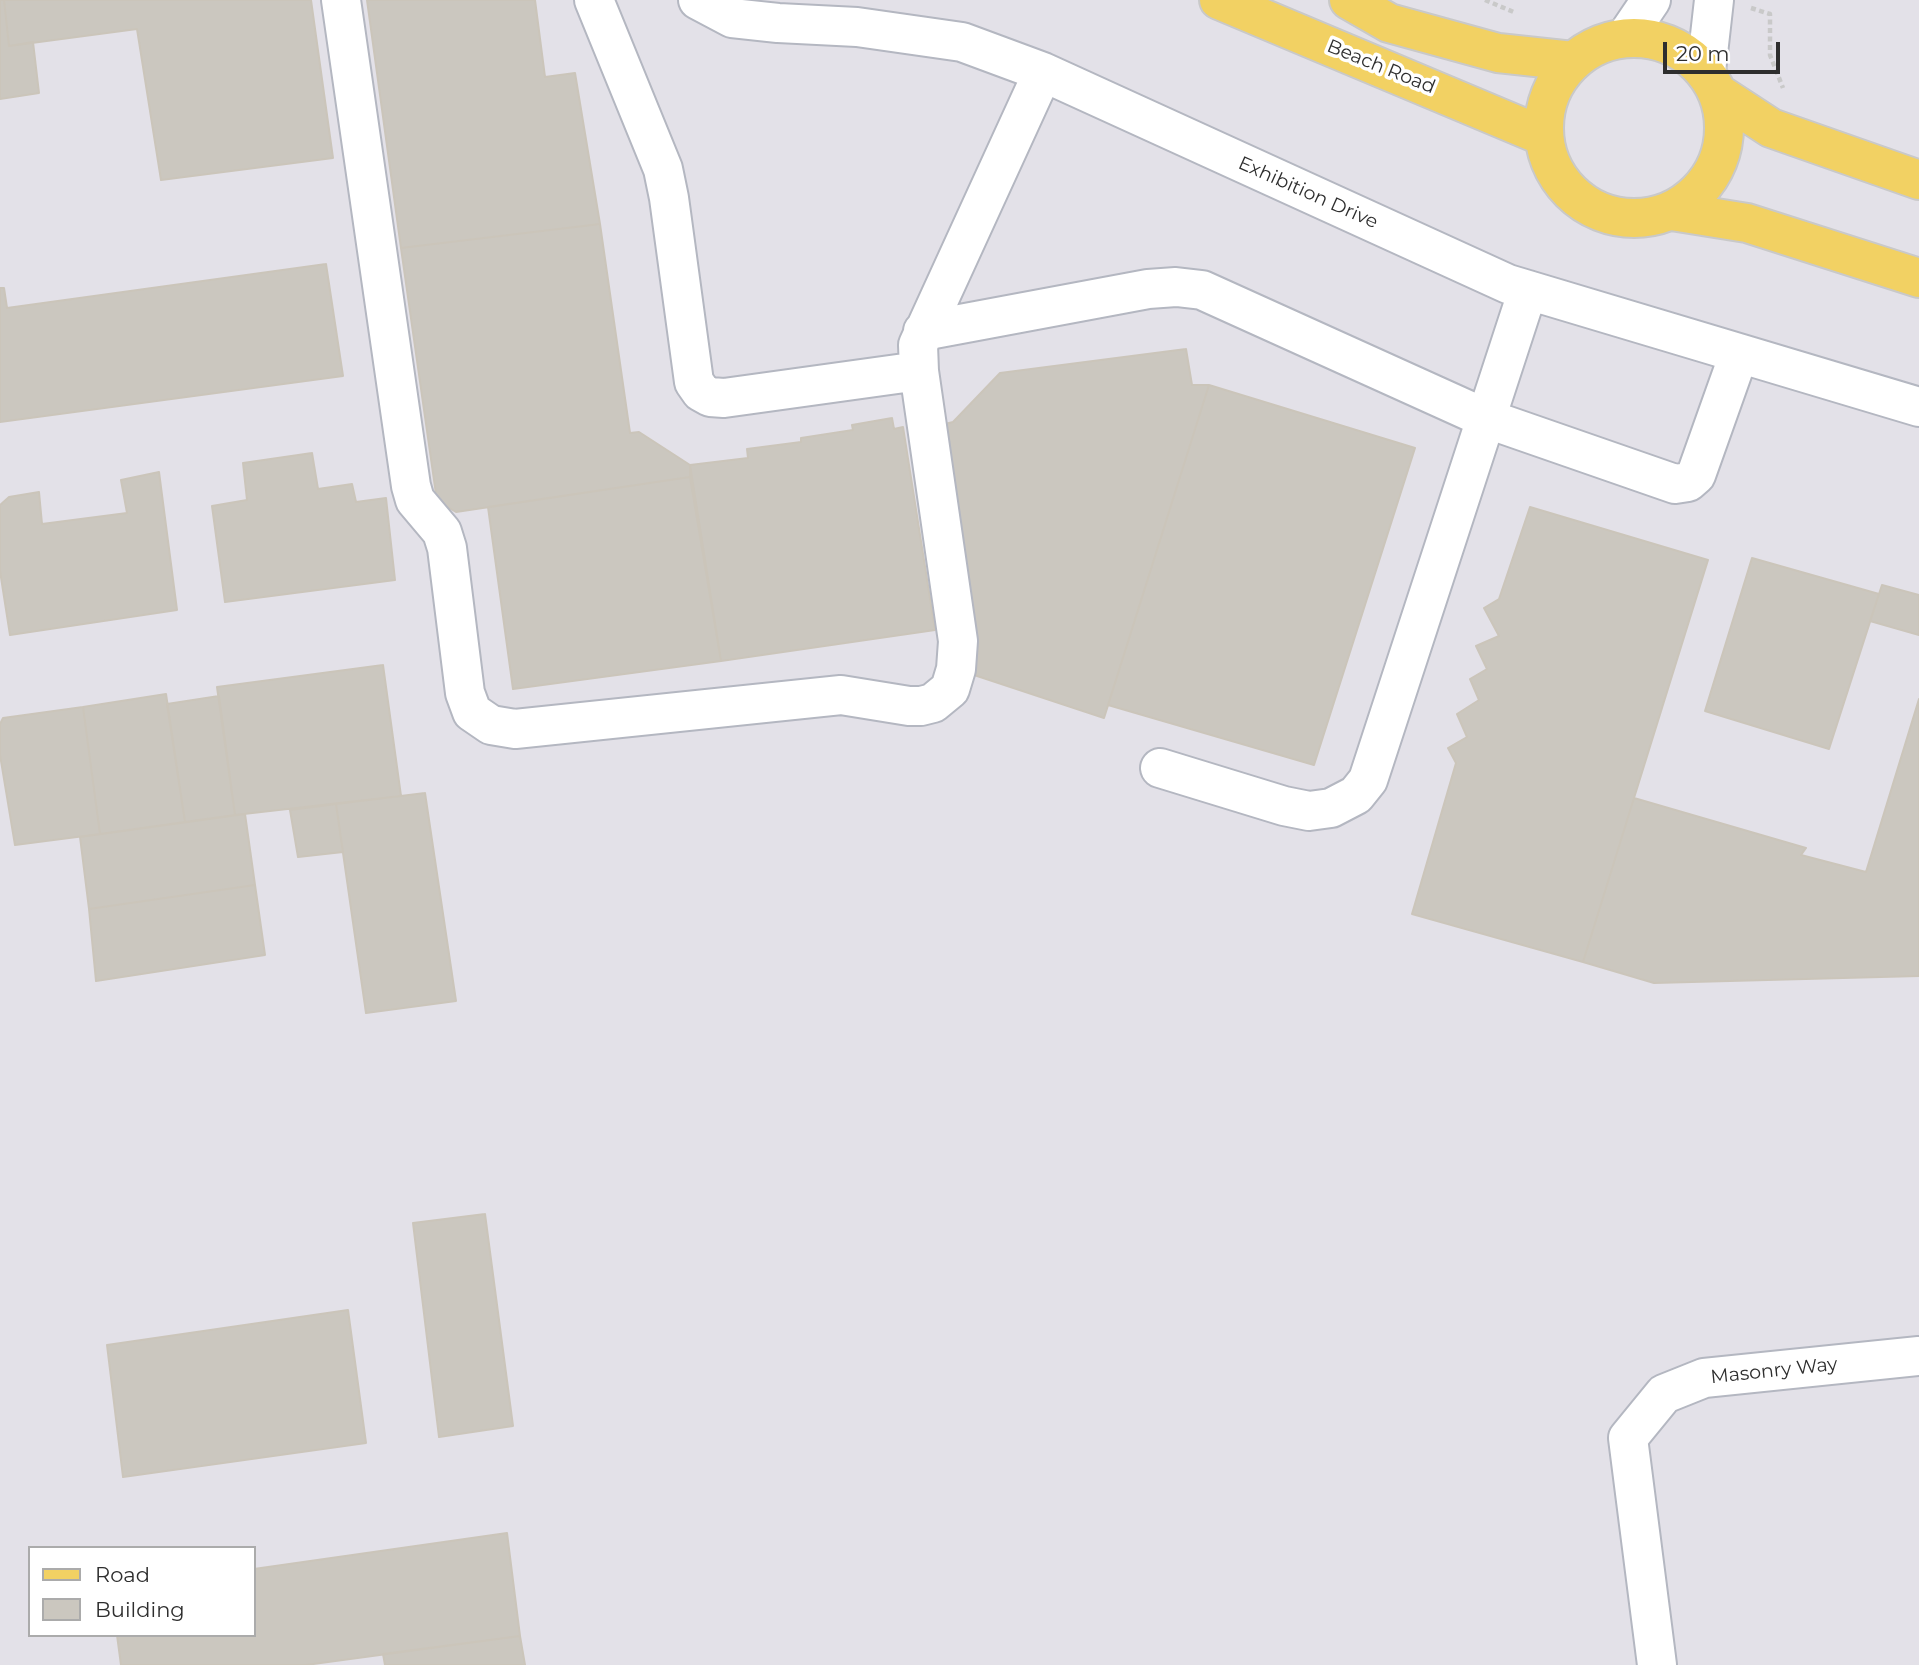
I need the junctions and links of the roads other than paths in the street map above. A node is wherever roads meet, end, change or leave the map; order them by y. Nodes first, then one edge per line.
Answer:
1 (341, 0) edge
2 (594, 0) edge
3 (698, 0) edge
4 (1219, 0) edge
5 (1349, 0) edge
6 (1651, 0) edge
7 (1730, 3) edge
8 (1626, 37) junction
9 (1573, 61) junction
10 (1043, 72) junction
11 (1713, 83) junction
12 (1543, 136) junction
13 (1919, 180) edge
14 (1672, 211) junction
15 (1919, 278) edge
16 (1528, 290) junction
17 (923, 331) junction
18 (1739, 354) junction
19 (919, 371) junction
20 (1919, 407) edge
21 (1485, 418) junction
22 (1160, 768) dead end
23 (1919, 1356) edge
24 (1657, 1665) edge

1 - 19 street
2 - 19 street
3 - 10 street, Exhibition Drive
4 - 12 main road, Beach Road
5 - 9 main road
6 - 8 street
7 - 11 street
8 - 9 main road
8 - 11 main road
9 - 12 main road
10 - 16 street, Exhibition Drive
10 - 17 street
11 - 13 main road
11 - 14 main road
12 - 14 main road
14 - 15 main road
16 - 18 street, Exhibition Drive
16 - 21 street
17 - 19 street
17 - 21 street
18 - 20 street, Exhibition Drive
18 - 21 street
21 - 22 street
23 - 24 street, Masonry Way

